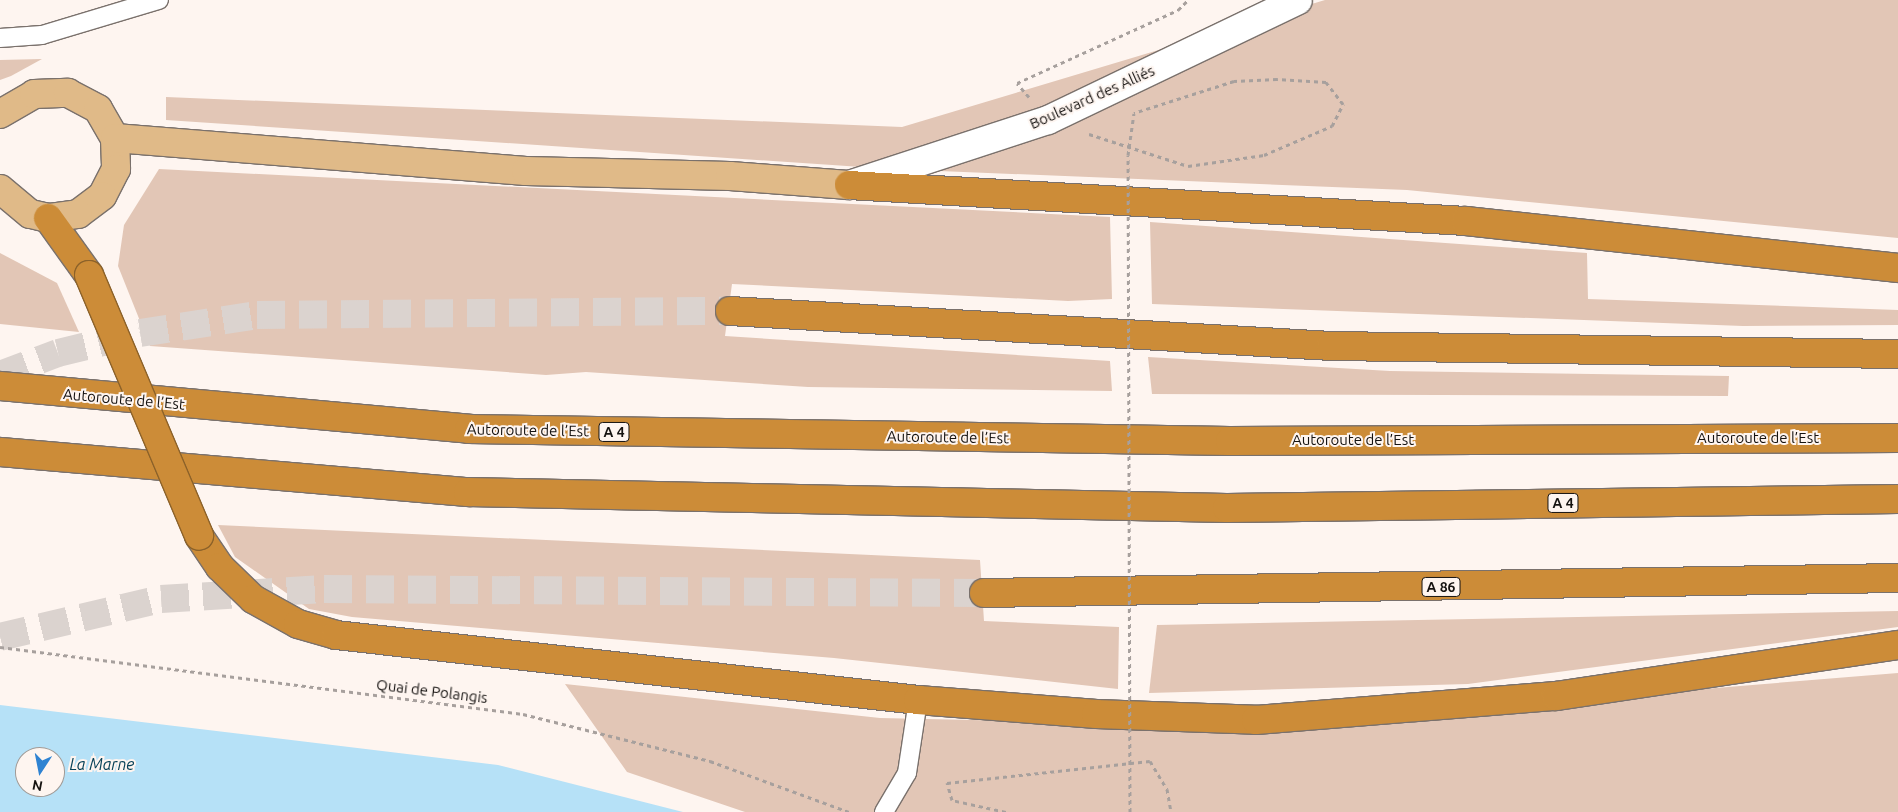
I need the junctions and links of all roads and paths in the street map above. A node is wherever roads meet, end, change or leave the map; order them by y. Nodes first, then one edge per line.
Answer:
1 (159, 0) edge
2 (1188, 0) edge
3 (1298, 0) edge
4 (0, 38) edge
5 (2, 117) edge
6 (1048, 120) junction
7 (115, 138) junction
8 (849, 185) junction
9 (0, 189) edge
10 (48, 218) junction
11 (1898, 268) edge
12 (730, 311) tunnel mouth
13 (1898, 354) edge
14 (0, 386) edge
15 (1898, 438) edge
16 (0, 452) edge
17 (1898, 499) edge
18 (1898, 578) edge
19 (984, 594) tunnel mouth
20 (1898, 645) edge
21 (0, 647) edge
22 (918, 700) junction
23 (849, 812) edge
24 (884, 812) edge
25 (1006, 812) edge
26 (1130, 812) edge
27 (1171, 812) edge

1 - 4 lane
2 - 6 path
3 - 6 street, Boulevard des Alliés
5 - 7 main road
6 - 8 street, Boulevard des Alliés
6 - 26 path, bridge
7 - 8 main road
7 - 10 main road
8 - 11 highway
9 - 10 main road
10 - 22 highway, bridge
12 - 13 highway
14 - 15 highway, Autoroute de l’Est / A 4
16 - 17 highway, A 4
18 - 19 highway, A 86
20 - 22 highway
21 - 23 path, Quai de Polangis
22 - 24 lane
25 - 27 path

